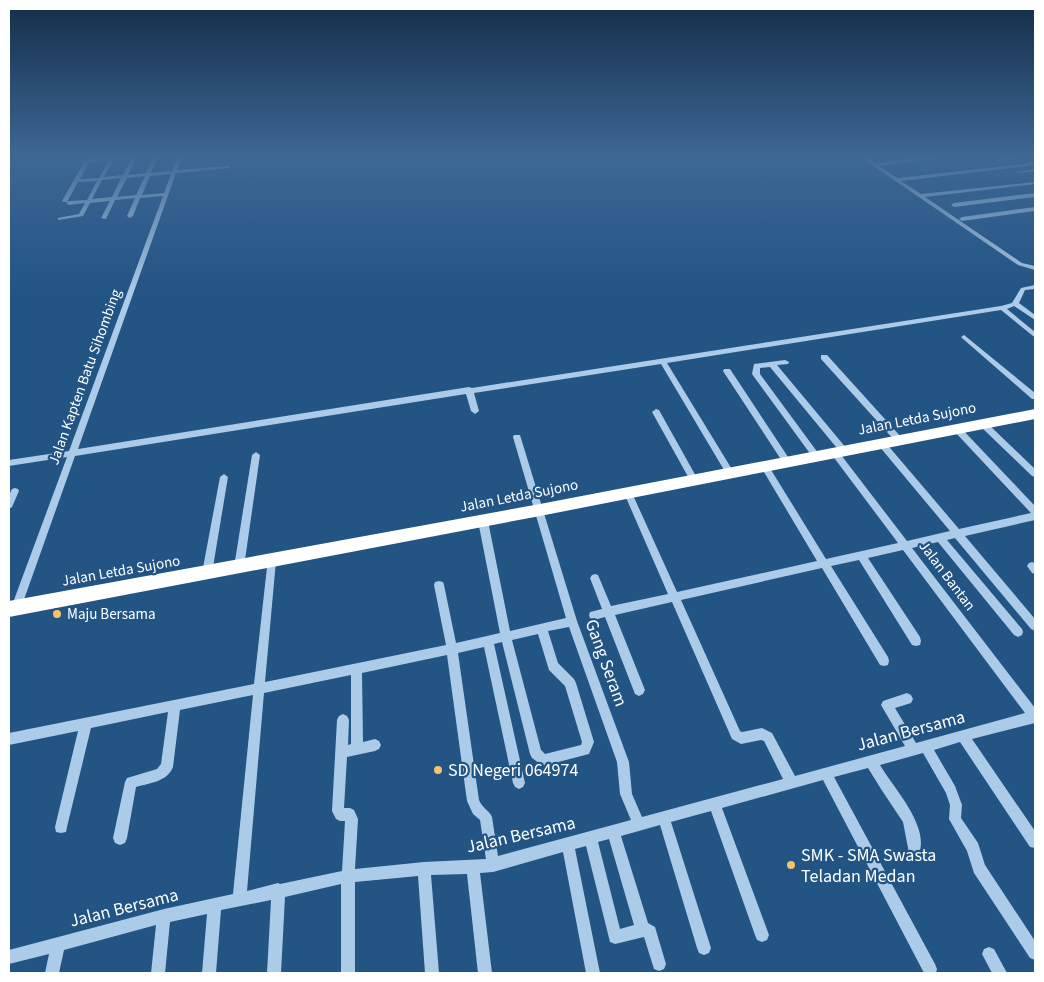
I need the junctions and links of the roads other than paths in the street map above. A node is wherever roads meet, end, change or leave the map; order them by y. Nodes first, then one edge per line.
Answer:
1 (67, 202) edge
2 (89, 202) joint
3 (113, 202) edge
4 (136, 202) edge
5 (163, 202) edge
6 (929, 202) edge
7 (980, 202) edge
8 (954, 205) dead end
9 (1035, 209) edge
10 (130, 216) dead end
11 (104, 218) dead end
12 (60, 219) dead end
13 (962, 219) dead end
14 (1035, 268) edge
15 (1035, 287) edge
16 (1015, 304) junction
17 (1002, 308) junction
18 (1035, 318) edge
19 (1035, 335) edge
20 (964, 337) dead end
21 (824, 357) dead end
22 (662, 360) junction
23 (785, 362) dead end
24 (772, 364) junction
25 (727, 371) dead end
26 (469, 390) junction
27 (1035, 397) edge
28 (475, 410) dead end
29 (656, 412) dead end
30 (1035, 414) edge
31 (983, 424) junction
32 (957, 429) junction
33 (517, 437) dead end
34 (899, 440) junction
35 (882, 444) junction
36 (839, 452) junction
37 (72, 453) junction
38 (256, 455) dead end
39 (817, 457) junction
40 (787, 462) junction
41 (9, 463) edge
42 (765, 466) junction
43 (730, 474) junction
44 (1035, 474) edge
45 (224, 477) dead end
46 (694, 480) junction
47 (15, 490) dead end
48 (628, 493) junction
49 (9, 505) edge
50 (540, 510) junction
51 (1035, 512) edge
52 (1035, 516) edge
53 (483, 521) junction
54 (958, 534) junction
55 (940, 538) junction
56 (904, 545) junction
57 (861, 555) junction
58 (271, 561) junction
59 (823, 564) junction
60 (239, 567) junction
61 (207, 573) junction
62 (594, 578) dead end
63 (439, 585) dead end
64 (676, 597) junction
65 (12, 609) edge
66 (608, 613) junction
67 (594, 615) dead end
68 (572, 621) junction
69 (1035, 626) edge
70 (542, 629) junction
71 (1018, 632) dead end
72 (506, 636) junction
73 (488, 641) junction
74 (916, 641) dead end
75 (452, 649) junction
76 (884, 661) dead end
77 (356, 669) junction
78 (260, 689) junction
79 (639, 690) dead end
80 (907, 699) dead end
81 (175, 706) junction
82 (1035, 716) edge
83 (344, 720) dead end
84 (86, 723) junction
85 (964, 736) junction
86 (9, 739) edge
87 (375, 745) dead end
88 (920, 748) junction
89 (357, 749) junction
90 (342, 752) junction
91 (872, 761) junction
92 (826, 774) junction
93 (519, 783) dead end
94 (792, 784) junction
95 (715, 805) junction
96 (664, 819) junction
97 (639, 825) junction
98 (61, 827) dead end
99 (614, 833) junction
100 (120, 838) dead end
101 (591, 839) junction
102 (1035, 842) edge
103 (568, 845) junction
104 (914, 848) dead end
105 (493, 865) junction
106 (473, 868) junction
107 (424, 869) junction
108 (348, 876) junction
109 (278, 890) junction
110 (239, 900) junction
111 (215, 905) junction
112 (164, 916) junction
113 (643, 930) junction
114 (762, 935) dead end
115 (58, 944) junction
116 (704, 948) dead end
117 (1035, 953) edge
118 (989, 954) dead end
119 (9, 957) edge
120 (659, 964) dead end
121 (930, 969) dead end
122 (52, 973) edge
123 (158, 973) edge
124 (209, 973) edge
125 (274, 973) edge
126 (348, 973) edge
127 (432, 973) edge
128 (485, 973) edge
129 (593, 973) edge
130 (1000, 973) edge

1 - 2 street
2 - 12 street
3 - 11 street
4 - 10 street
5 - 37 street, Jalan Kapten Batu Sihombing
6 - 14 street
7 - 8 street
9 - 13 street
15 - 16 street
16 - 17 street
16 - 18 street
17 - 19 street
17 - 22 street
20 - 27 street
21 - 34 street
22 - 26 street
22 - 43 street
23 - 24 street
24 - 36 street, Jalan Bantan
24 - 39 street
25 - 40 street
26 - 28 street
26 - 37 street
29 - 46 street
30 - 31 highway, Jalan Letda Sujono
31 - 32 highway, Jalan Letda Sujono
31 - 44 street
32 - 34 highway, Jalan Letda Sujono
32 - 51 street
33 - 50 street, Gang Seram
34 - 35 highway, Jalan Letda Sujono
35 - 36 highway, Jalan Letda Sujono
35 - 54 street
36 - 39 highway, Jalan Letda Sujono
36 - 56 street, Jalan Bantan
37 - 41 street
37 - 65 street, Jalan Kapten Batu Sihombing
38 - 60 street
39 - 40 highway, Jalan Letda Sujono
40 - 42 highway, Jalan Letda Sujono
42 - 43 highway, Jalan Letda Sujono
42 - 59 street
43 - 46 highway, Jalan Letda Sujono
45 - 61 street
46 - 48 highway, Jalan Letda Sujono
47 - 49 street
48 - 50 highway, Jalan Letda Sujono
48 - 64 street
50 - 53 highway, Jalan Letda Sujono
50 - 68 street, Gang Seram
52 - 54 street
53 - 58 highway, Jalan Letda Sujono
53 - 72 street
54 - 55 street
54 - 69 street
55 - 56 street
55 - 71 street
56 - 57 street
56 - 82 street, Jalan Bantan
57 - 59 street
57 - 74 street
58 - 60 highway, Jalan Letda Sujono
58 - 78 street
59 - 64 street
59 - 76 street
60 - 61 highway, Jalan Letda Sujono
61 - 65 highway, Jalan Letda Sujono
62 - 66 street
63 - 75 street
64 - 66 street
64 - 94 street
66 - 67 street
66 - 79 street
68 - 70 street
68 - 97 street, Gang Seram
70 - 72 street
70 - 72 street
72 - 73 street
73 - 75 street
73 - 93 street
75 - 77 street
75 - 105 street
77 - 78 street
77 - 89 street
78 - 81 street
78 - 110 street
80 - 88 street
81 - 84 street
81 - 100 street
82 - 85 street, Jalan Bersama
83 - 90 street
84 - 86 street
84 - 98 street
85 - 88 street, Jalan Bersama
85 - 102 street
87 - 89 street
88 - 91 street, Jalan Bersama
88 - 117 street
89 - 90 street
90 - 108 street
91 - 92 street, Jalan Bersama
91 - 104 street
92 - 94 street, Jalan Bersama
92 - 121 street
94 - 95 street, Jalan Bersama
95 - 96 street, Jalan Bersama
95 - 114 street
96 - 97 street, Jalan Bersama
96 - 116 street
97 - 99 street, Jalan Bersama
99 - 101 street, Jalan Bersama
99 - 113 street
101 - 103 street, Jalan Bersama
101 - 113 street
103 - 105 street, Jalan Bersama
103 - 129 street
105 - 106 street, Jalan Bersama
106 - 107 street, Jalan Bersama
106 - 128 street
107 - 108 street, Jalan Bersama
107 - 127 street
108 - 109 street, Jalan Bersama
108 - 126 street
109 - 110 street, Jalan Bersama
109 - 125 street
110 - 111 street, Jalan Bersama
111 - 112 street, Jalan Bersama
111 - 124 street
112 - 115 street, Jalan Bersama
112 - 123 street
113 - 120 street
115 - 119 street, Jalan Bersama
115 - 122 street
118 - 130 street

